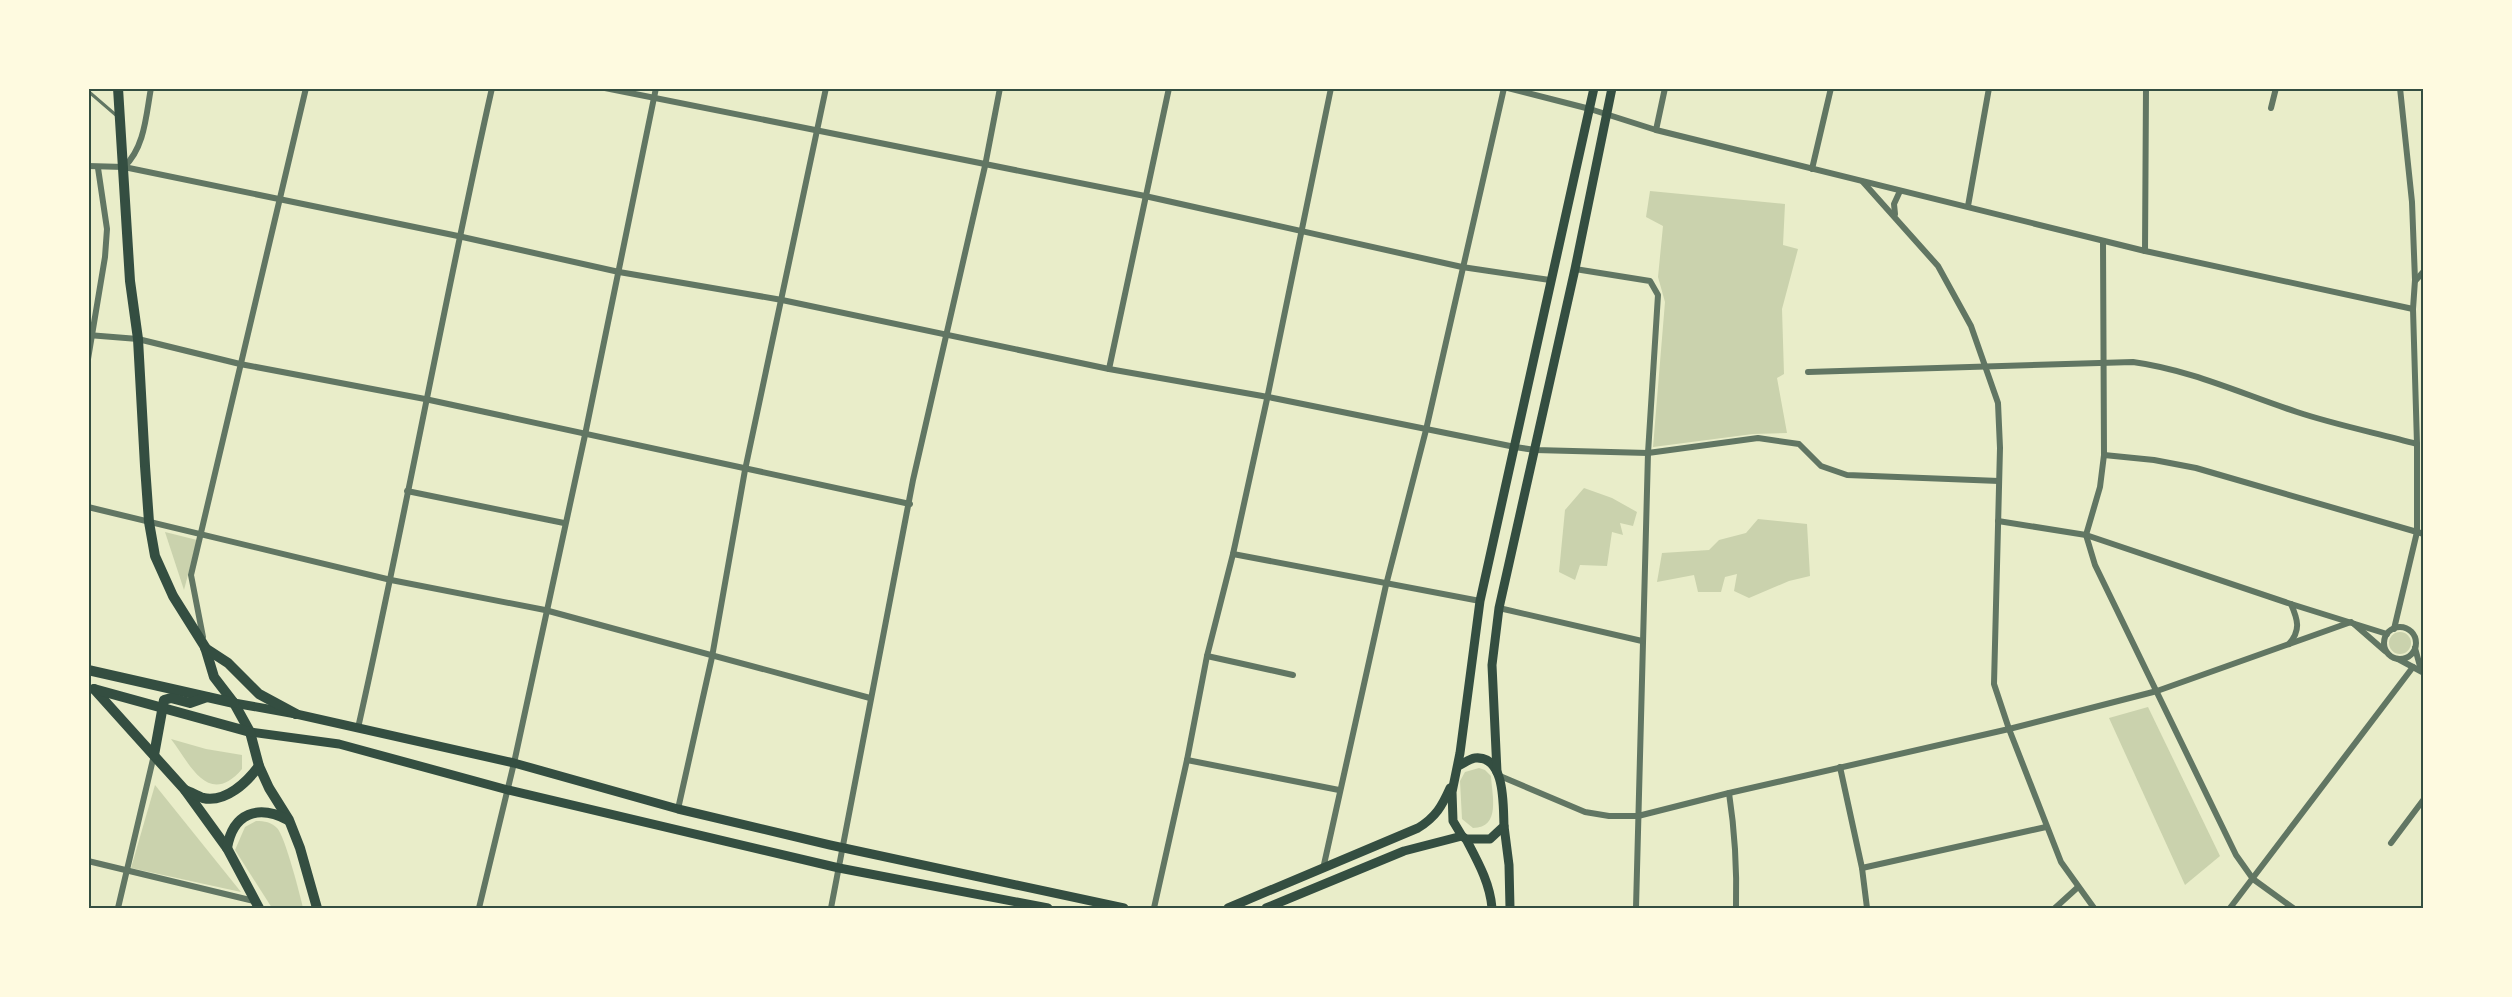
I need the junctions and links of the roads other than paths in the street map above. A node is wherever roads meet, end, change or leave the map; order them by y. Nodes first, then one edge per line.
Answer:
1 (118, 88) edge
2 (151, 88) edge
3 (306, 88) edge
4 (492, 88) edge
5 (604, 88) edge
6 (656, 88) edge
7 (826, 88) edge
8 (1000, 88) edge
9 (1169, 88) edge
10 (1331, 88) edge
11 (1506, 88) edge
12 (1594, 88) edge
13 (1612, 88) edge
14 (1665, 88) edge
15 (1831, 88) edge
16 (1989, 88) edge
17 (2146, 88) edge
18 (2276, 88) edge
19 (2400, 88) edge
20 (88, 91) edge
21 (653, 100) junction
22 (2271, 108) dead end
23 (1590, 109) junction
24 (1607, 116) junction
25 (120, 119) junction
26 (817, 130) junction
27 (1656, 130) junction
28 (88, 166) edge
29 (985, 166) junction
30 (124, 167) junction
31 (98, 168) junction
32 (1812, 169) junction
33 (1863, 182) junction
34 (1900, 191) junction
35 (1146, 196) junction
36 (280, 200) junction
37 (1968, 206) junction
38 (1895, 215) junction
39 (1302, 231) junction
40 (458, 236) junction
41 (2103, 241) junction
42 (2145, 251) junction
43 (1462, 267) junction
44 (1575, 269) junction
45 (2424, 271) edge
46 (620, 272) junction
47 (1550, 280) junction
48 (2415, 280) junction
49 (782, 300) junction
50 (2413, 309) junction
51 (947, 335) junction
52 (91, 336) edge
53 (138, 339) junction
54 (88, 359) edge
55 (240, 364) junction
56 (2105, 364) junction
57 (1986, 365) junction
58 (1109, 369) junction
59 (1808, 372) dead end
60 (1268, 397) junction
61 (425, 399) junction
62 (1425, 430) junction
63 (585, 435) junction
64 (2417, 444) junction
65 (1515, 447) junction
66 (1535, 450) junction
67 (1648, 453) junction
68 (2104, 455) junction
69 (745, 470) junction
70 (1999, 481) junction
71 (407, 491) junction
72 (910, 504) junction
73 (88, 507) edge
74 (1998, 521) junction
75 (149, 522) junction
76 (564, 523) junction
77 (2420, 533) edge
78 (202, 534) junction
79 (2086, 535) junction
80 (1233, 554) junction
81 (392, 580) junction
82 (1386, 585) junction
83 (1480, 601) junction
84 (2291, 604) junction
85 (1499, 608) junction
86 (545, 610) junction
87 (2351, 622) junction
88 (2394, 629) junction
89 (2387, 634) junction
90 (2413, 634) junction
91 (1642, 641) junction
92 (2424, 641) edge
93 (2288, 646) junction
94 (204, 647) junction
95 (2415, 648) junction
96 (2386, 652) junction
97 (1207, 656) junction
98 (712, 657) junction
99 (2398, 659) junction
100 (2413, 667) junction
101 (88, 670) edge
102 (2422, 671) edge
103 (1293, 675) dead end
104 (91, 689) edge
105 (2157, 691) junction
106 (207, 697) junction
107 (870, 698) junction
108 (234, 703) junction
109 (161, 708) junction
110 (296, 714) junction
111 (358, 728) junction
112 (2009, 729) junction
113 (250, 732) junction
114 (153, 755) junction
115 (1187, 760) junction
116 (514, 763) junction
117 (259, 766) junction
118 (1840, 767) junction
119 (1456, 770) junction
120 (1499, 774) junction
121 (1339, 789) junction
122 (185, 790) junction
123 (508, 790) junction
124 (1729, 793) junction
125 (2424, 799) edge
126 (678, 809) junction
127 (1638, 816) junction
128 (289, 820) junction
129 (1504, 826) junction
130 (2046, 827) junction
131 (1464, 838) junction
132 (2391, 843) dead end
133 (842, 847) junction
134 (227, 848) junction
135 (88, 861) edge
136 (839, 868) junction
137 (1862, 868) junction
138 (1323, 870) junction
139 (126, 871) junction
140 (2253, 879) junction
141 (2078, 888) junction
142 (257, 905) edge
143 (118, 909) edge
144 (317, 909) edge
145 (479, 909) edge
146 (831, 909) edge
147 (1048, 909) edge
148 (1124, 909) edge
149 (1154, 909) edge
150 (1228, 909) edge
151 (1266, 909) edge
152 (1492, 909) edge
153 (1510, 909) edge
154 (1636, 909) edge
155 (1736, 909) edge
156 (1868, 909) edge
157 (2055, 909) edge
158 (2094, 909) edge
159 (2230, 909) edge
160 (2293, 909) edge

1 - 25 main road
2 - 30 street
3 - 36 street
4 - 40 street
5 - 21 street
6 - 21 street
7 - 26 street
8 - 29 street
9 - 35 street
10 - 39 street
11 - 23 street
11 - 43 street
12 - 23 main road
13 - 24 main road
14 - 27 street
15 - 32 street
16 - 37 street
17 - 42 street
18 - 22 street
19 - 48 street
20 - 25 lane
21 - 26 street
21 - 46 street
23 - 24 street
23 - 47 main road
24 - 27 street
24 - 44 main road
25 - 30 main road
26 - 29 street
26 - 49 street
27 - 32 street
28 - 31 street
29 - 35 street
29 - 51 street
30 - 31 street
30 - 36 street
30 - 53 main road
31 - 52 street
32 - 33 street
33 - 34 street
33 - 38 street
34 - 37 street
34 - 38 street
35 - 39 street
35 - 58 street
36 - 40 street
36 - 55 street
37 - 41 street
38 - 57 street
39 - 43 street
39 - 60 street
40 - 46 street
40 - 61 street
41 - 42 street
41 - 56 street
42 - 50 street
43 - 47 street
43 - 62 street
44 - 66 main road
44 - 67 street
45 - 48 street
46 - 49 street
46 - 63 street
47 - 65 main road
48 - 50 street
49 - 51 street
49 - 69 street
50 - 64 street
51 - 58 street
51 - 72 street
52 - 53 street
52 - 54 street
53 - 55 street
53 - 75 main road
55 - 61 street
55 - 78 street
56 - 57 street
56 - 64 street
56 - 68 street
57 - 59 street
57 - 70 street
58 - 60 street
60 - 62 street
60 - 80 street
61 - 63 street
61 - 71 street
62 - 65 street
62 - 82 street
63 - 69 street
63 - 76 street
64 - 77 street
65 - 66 street
65 - 83 main road
66 - 67 street
66 - 85 main road
67 - 70 street
67 - 91 street
68 - 77 street
68 - 79 street
69 - 72 street
69 - 98 street
70 - 74 street
71 - 76 street
71 - 81 street
72 - 107 street
73 - 75 street
74 - 79 street
74 - 112 street
75 - 78 street
75 - 94 main road
76 - 86 street
77 - 88 street
78 - 81 street
78 - 94 street
79 - 84 street
79 - 105 street
80 - 82 street
80 - 97 street
81 - 86 street
81 - 111 street
82 - 83 street
82 - 121 street
83 - 119 main road
84 - 87 street
84 - 93 street
85 - 91 street
85 - 120 main road
86 - 98 street
86 - 116 street
87 - 89 street
87 - 93 street
87 - 96 street
88 - 89 street
88 - 90 street
89 - 96 street
90 - 92 street
90 - 95 street
91 - 127 street
93 - 105 street
94 - 108 main road
94 - 110 main road
95 - 99 street
95 - 102 street
96 - 99 street
97 - 103 street
97 - 115 street
98 - 107 street
98 - 126 street
99 - 100 street
100 - 102 street
100 - 140 street
101 - 106 main road
104 - 109 main road
104 - 114 main road
105 - 112 street
105 - 140 street
106 - 108 main road
106 - 109 main road
107 - 133 street
108 - 110 main road
108 - 113 main road
109 - 113 main road
109 - 114 main road
110 - 111 main road
111 - 116 main road
112 - 118 street
112 - 130 street
113 - 117 main road
113 - 123 main road
114 - 122 main road
114 - 139 street
115 - 121 street
115 - 149 street
116 - 123 street
116 - 126 main road
117 - 122 main road
117 - 128 main road
118 - 124 street
118 - 137 street
119 - 120 main road
119 - 131 main road
119 - 138 main road
120 - 127 street
120 - 129 main road
121 - 138 street
122 - 134 main road
123 - 136 main road
123 - 145 street
124 - 127 street
124 - 155 street
125 - 132 street
126 - 133 main road
127 - 154 street
128 - 134 main road
128 - 144 main road
129 - 131 main road
129 - 153 main road
130 - 137 street
130 - 141 street
131 - 151 main road
131 - 152 main road
133 - 136 street
133 - 148 main road
134 - 142 main road
135 - 139 street
136 - 146 street
136 - 147 main road
137 - 156 street
138 - 150 main road
139 - 142 street
139 - 143 street
140 - 159 street
140 - 160 street
141 - 157 street
141 - 158 street

